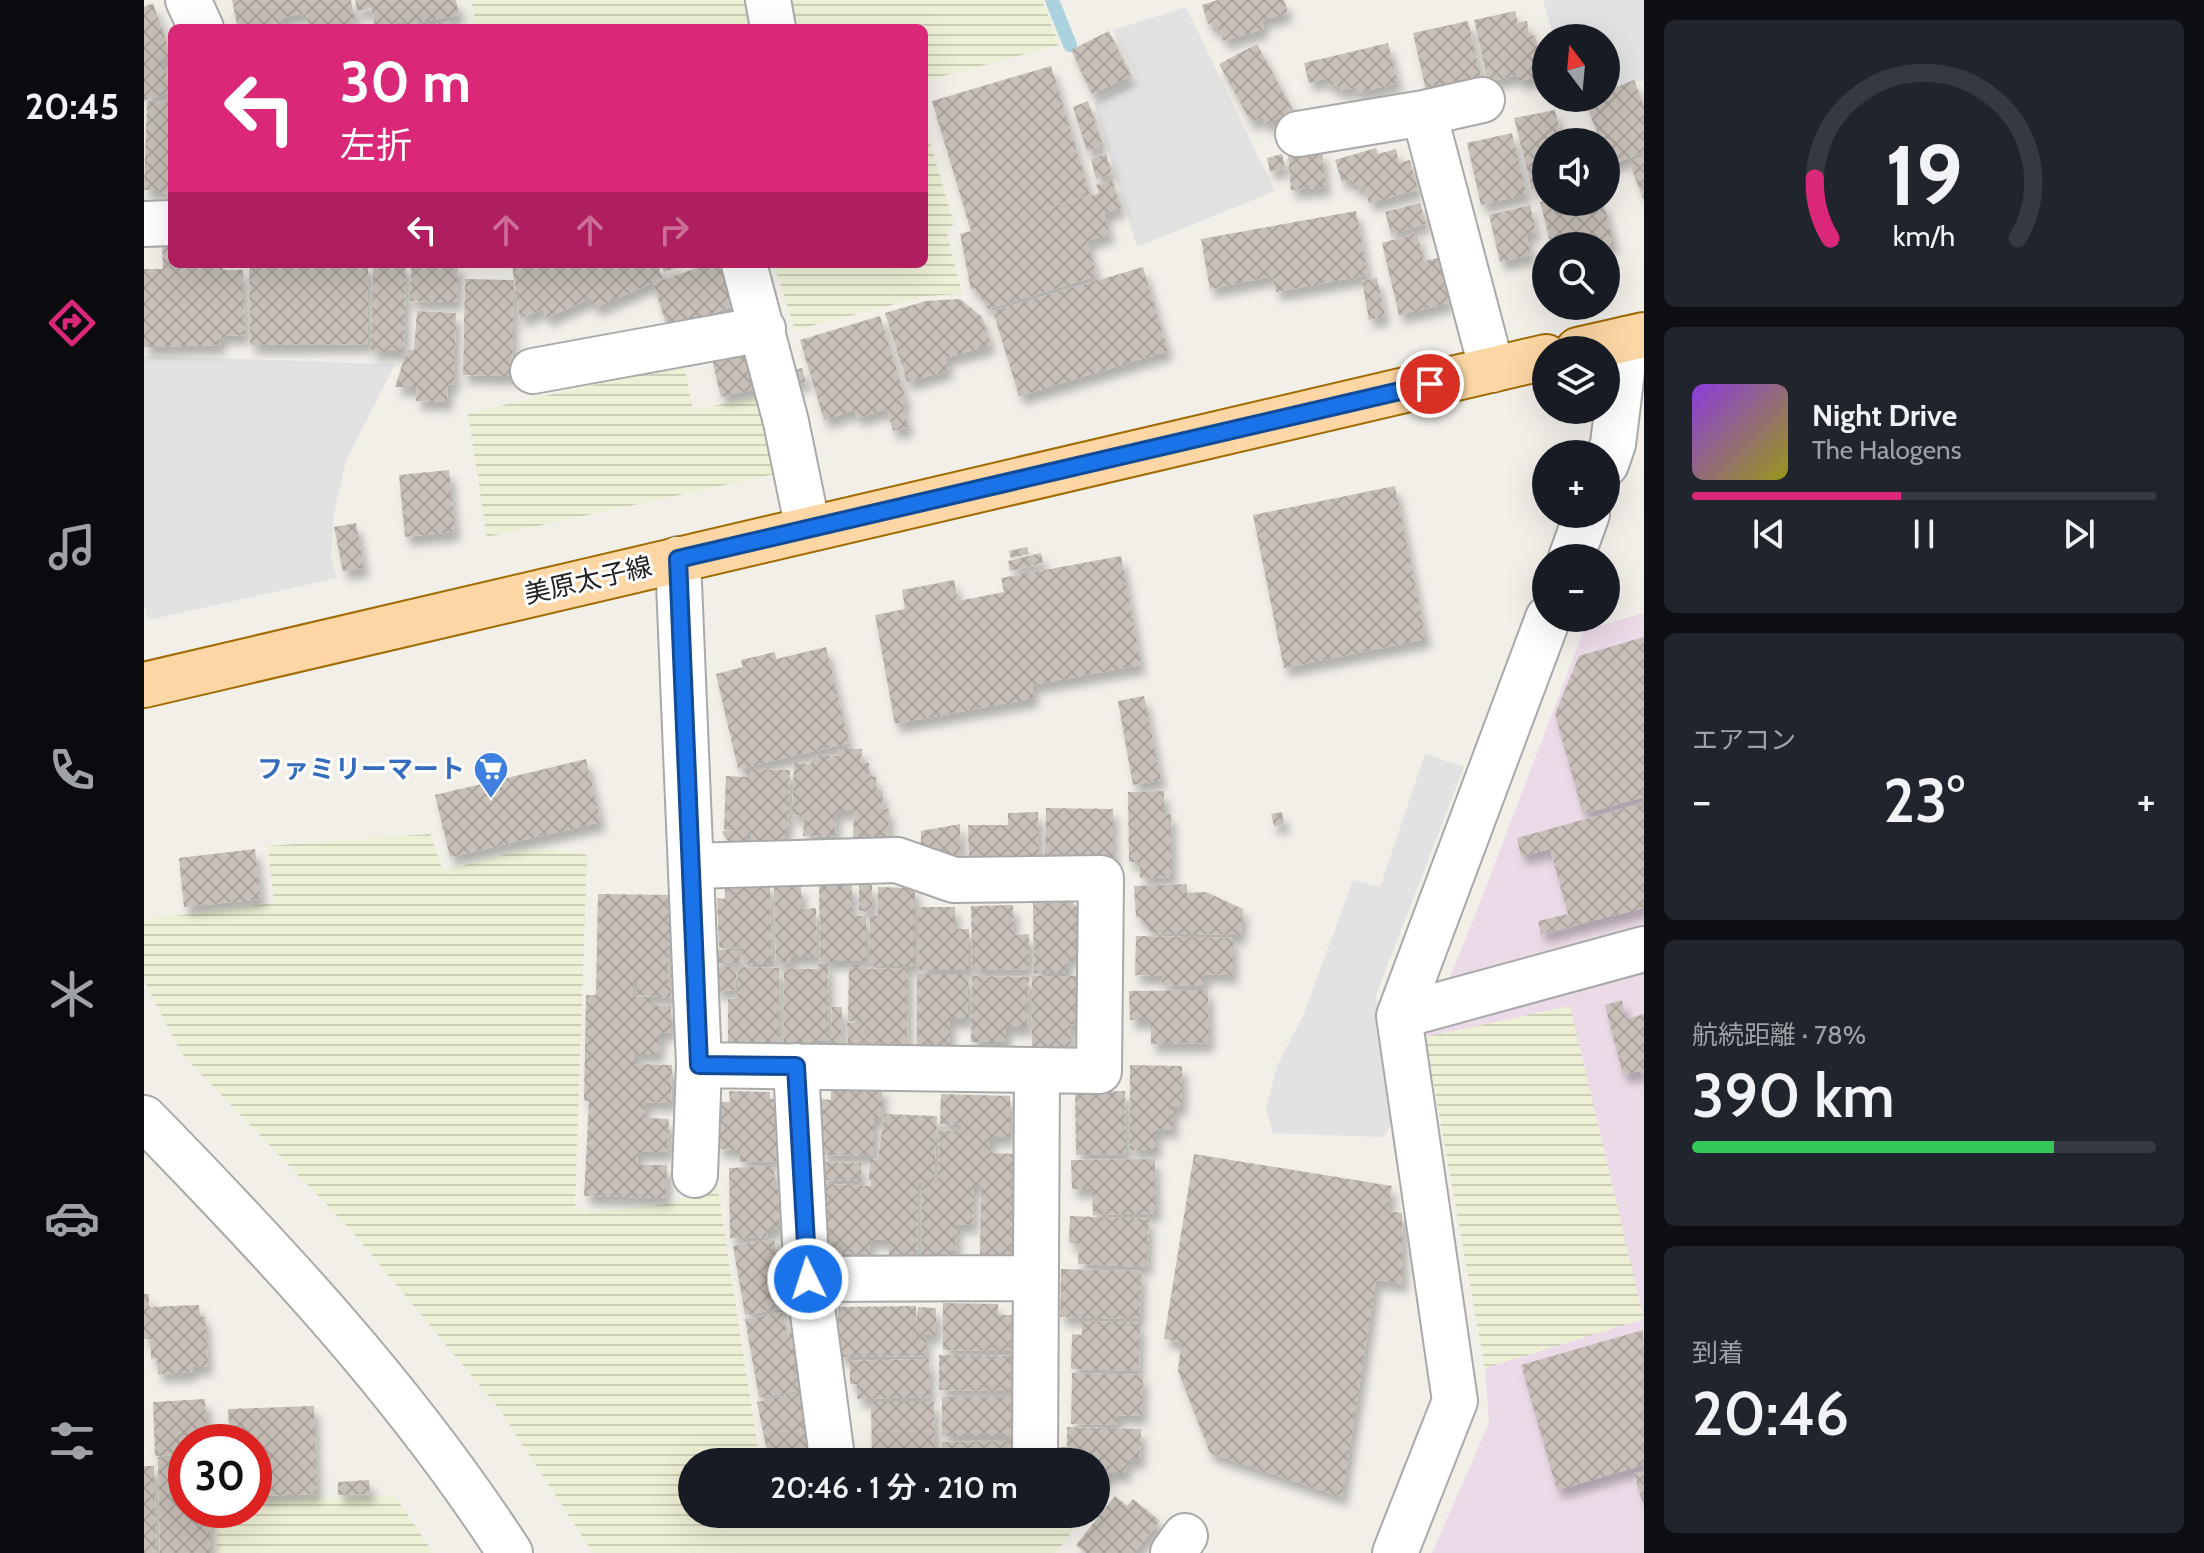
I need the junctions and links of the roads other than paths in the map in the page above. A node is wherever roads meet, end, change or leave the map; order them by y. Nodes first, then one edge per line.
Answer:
1 (188, 0) edge
2 (768, 0) edge
3 (199, 24) edge
4 (772, 24) edge
5 (1482, 100) dead end
6 (1424, 113) junction
7 (1298, 134) dead end
8 (168, 223) edge
9 (144, 224) edge
10 (745, 268) edge
11 (763, 329) junction
12 (1635, 337) edge
13 (1532, 360) edge
14 (1492, 370) junction
15 (533, 371) dead end
16 (1614, 440) edge
17 (808, 529) junction
18 (678, 559) junction
19 (1543, 632) edge
20 (144, 685) edge
21 (691, 866) junction
22 (1644, 949) edge
23 (1399, 1016) junction
24 (699, 1065) junction
25 (796, 1066) junction
26 (1037, 1070) junction
27 (144, 1118) edge
28 (695, 1175) dead end
29 (1036, 1278) junction
30 (808, 1279) junction
31 (831, 1448) edge
32 (1035, 1448) edge
33 (510, 1553) edge
34 (1395, 1553) edge

1 - 3 street
2 - 4 street
5 - 6 street
6 - 7 street
6 - 14 street
8 - 9 street
10 - 11 street
11 - 15 street
11 - 17 street
12 - 16 street
13 - 14 main road, 美原太子線
14 - 17 main road, 美原太子線
17 - 18 main road, 美原太子線
18 - 20 main road, 美原太子線
18 - 21 street
19 - 23 street
21 - 24 street
21 - 26 street
22 - 23 street
23 - 34 street
24 - 25 street
24 - 28 street
25 - 26 street
25 - 30 street
26 - 29 street
27 - 33 street
29 - 30 street
29 - 32 street
30 - 31 street

